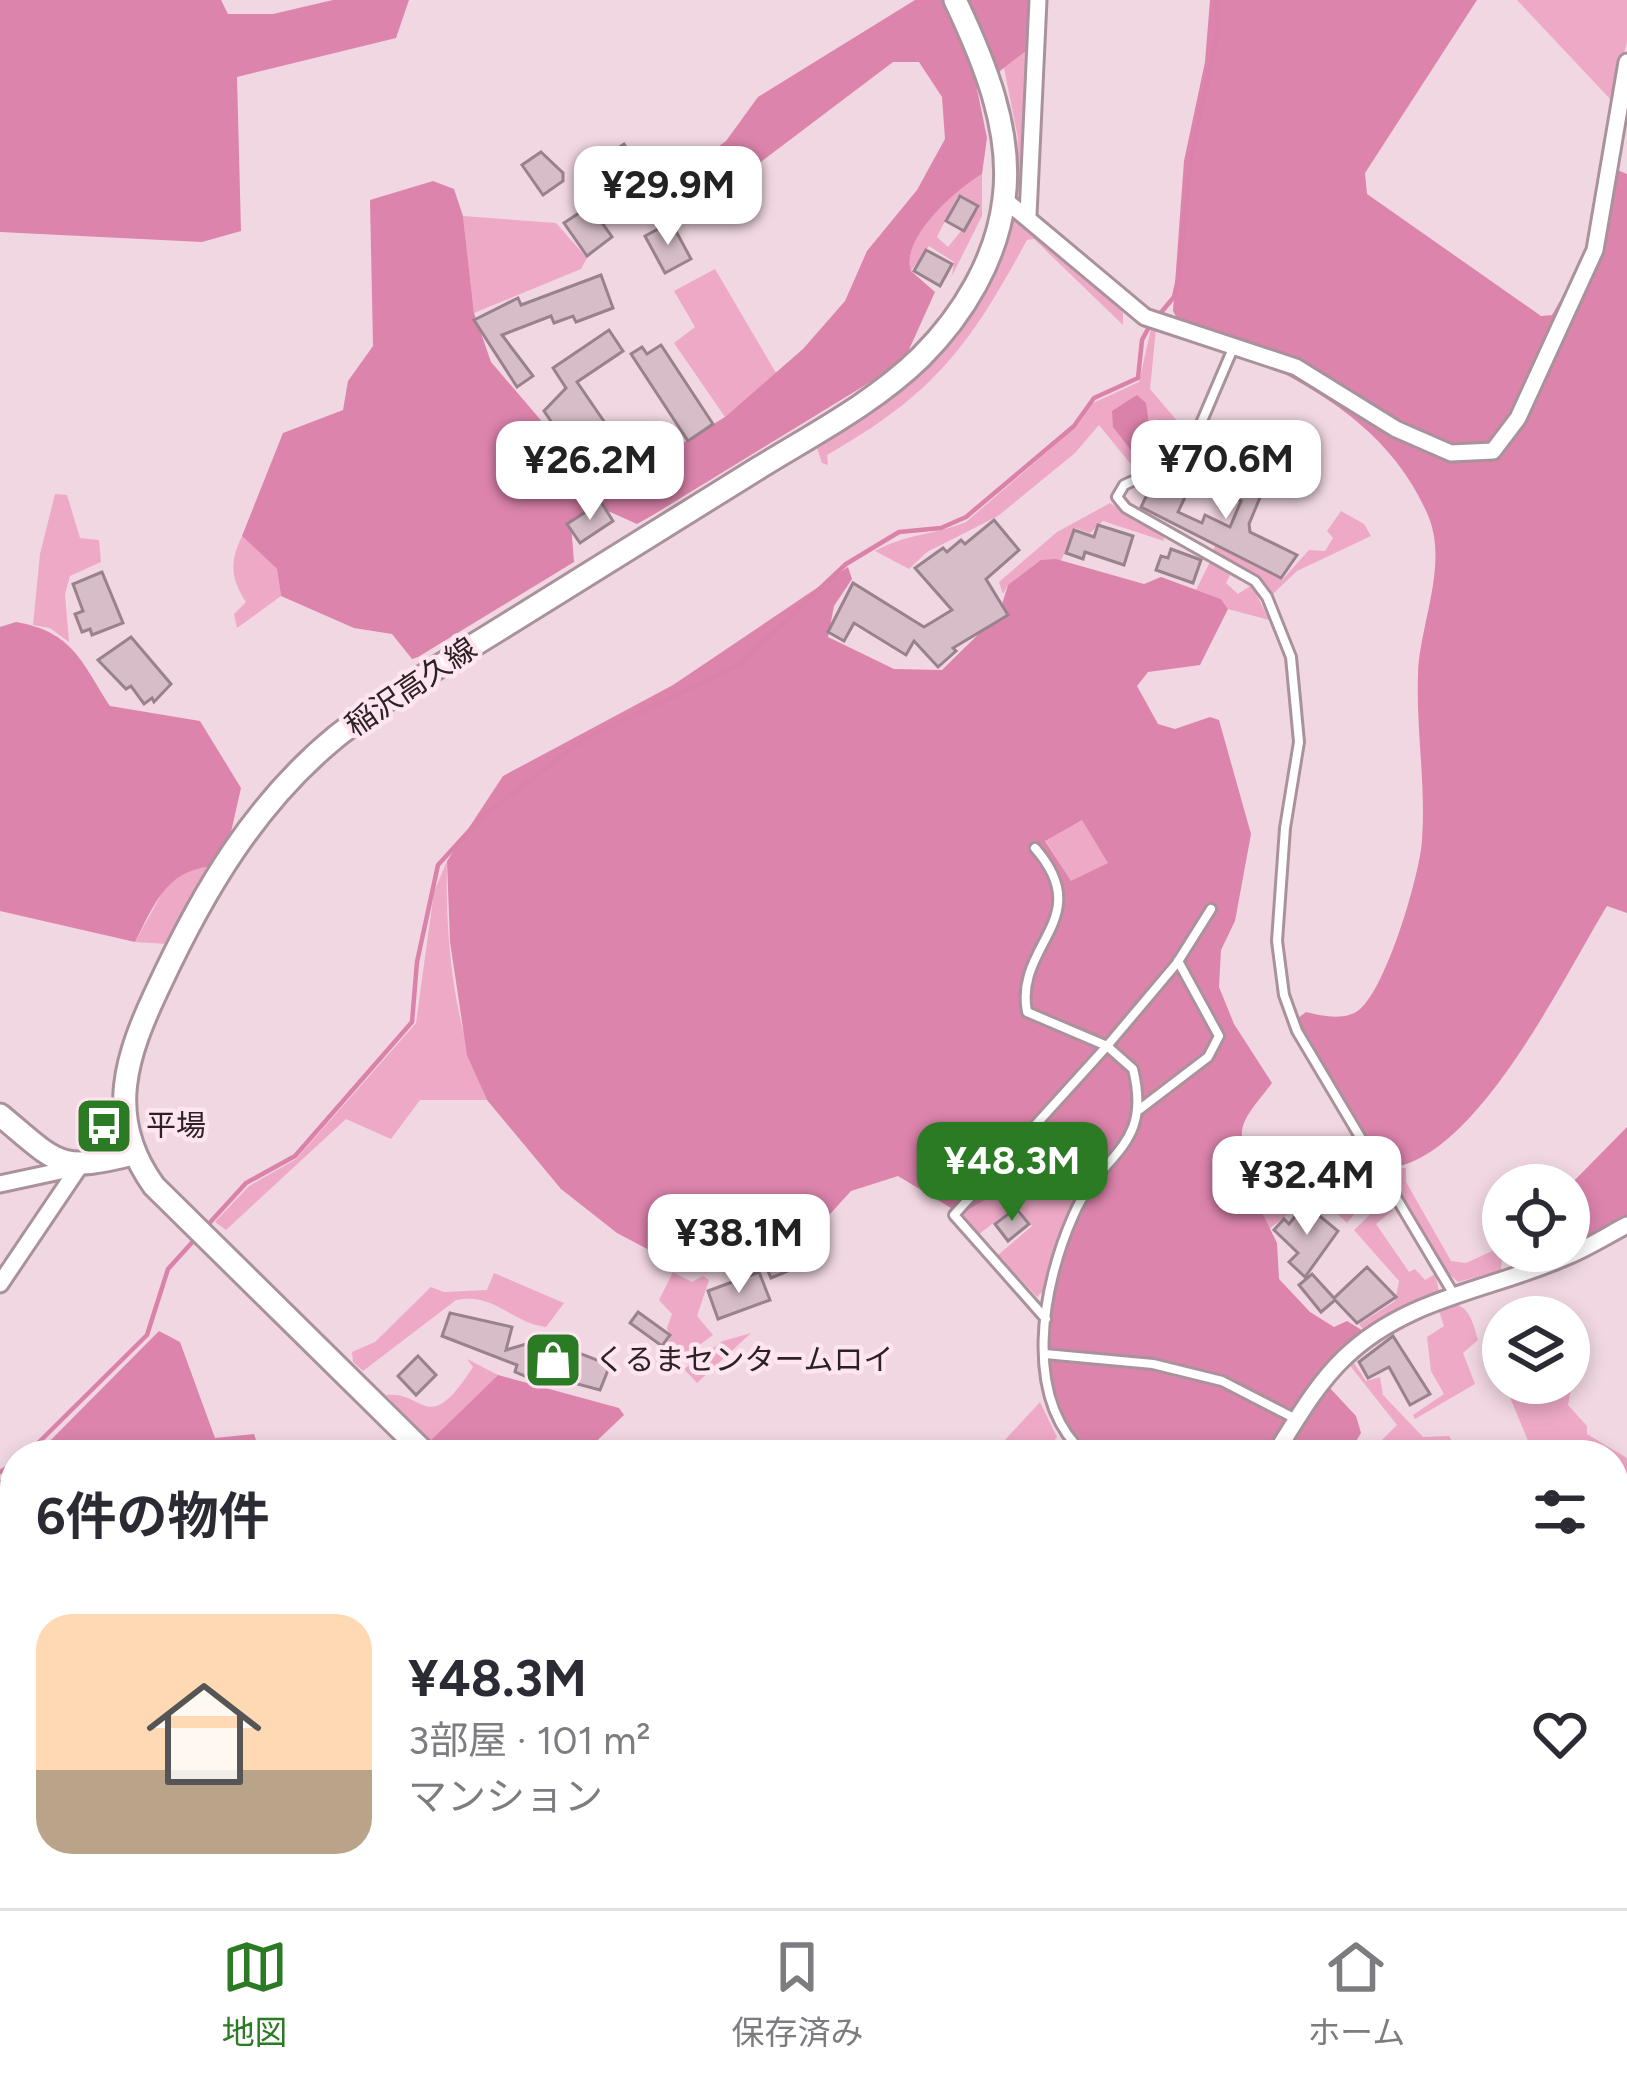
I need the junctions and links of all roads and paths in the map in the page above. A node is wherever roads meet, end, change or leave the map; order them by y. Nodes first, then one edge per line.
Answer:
1 (955, 0) edge
2 (1038, 0) edge
3 (1627, 62) edge
4 (1004, 200) junction
5 (1028, 215) junction
6 (1235, 345) junction
7 (1035, 848) dead end
8 (1211, 909) dead end
9 (1178, 961) junction
10 (1107, 1046) junction
11 (1138, 1110) junction
12 (0, 1114) edge
13 (133, 1154) junction
14 (79, 1167) junction
15 (0, 1184) edge
16 (1627, 1225) edge
17 (0, 1284) edge
18 (1453, 1293) junction
19 (1046, 1318) junction
20 (1045, 1354) junction
21 (1297, 1420) junction
22 (411, 1440) edge
23 (1068, 1440) edge
24 (1284, 1440) edge

1 - 4 main road, 稲沢高久線
2 - 5 street
3 - 6 street
4 - 5 street
4 - 13 main road, 稲沢高久線
5 - 6 street
6 - 18 lane
7 - 10 lane
8 - 9 lane
9 - 10 lane
9 - 11 lane
10 - 11 lane
10 - 19 lane
11 - 19 lane
12 - 14 main road
13 - 14 main road
13 - 22 main road, 稲沢高久線
14 - 15 street
14 - 17 street
16 - 18 street
18 - 21 street
19 - 20 lane
20 - 21 lane
20 - 23 lane
21 - 24 street

